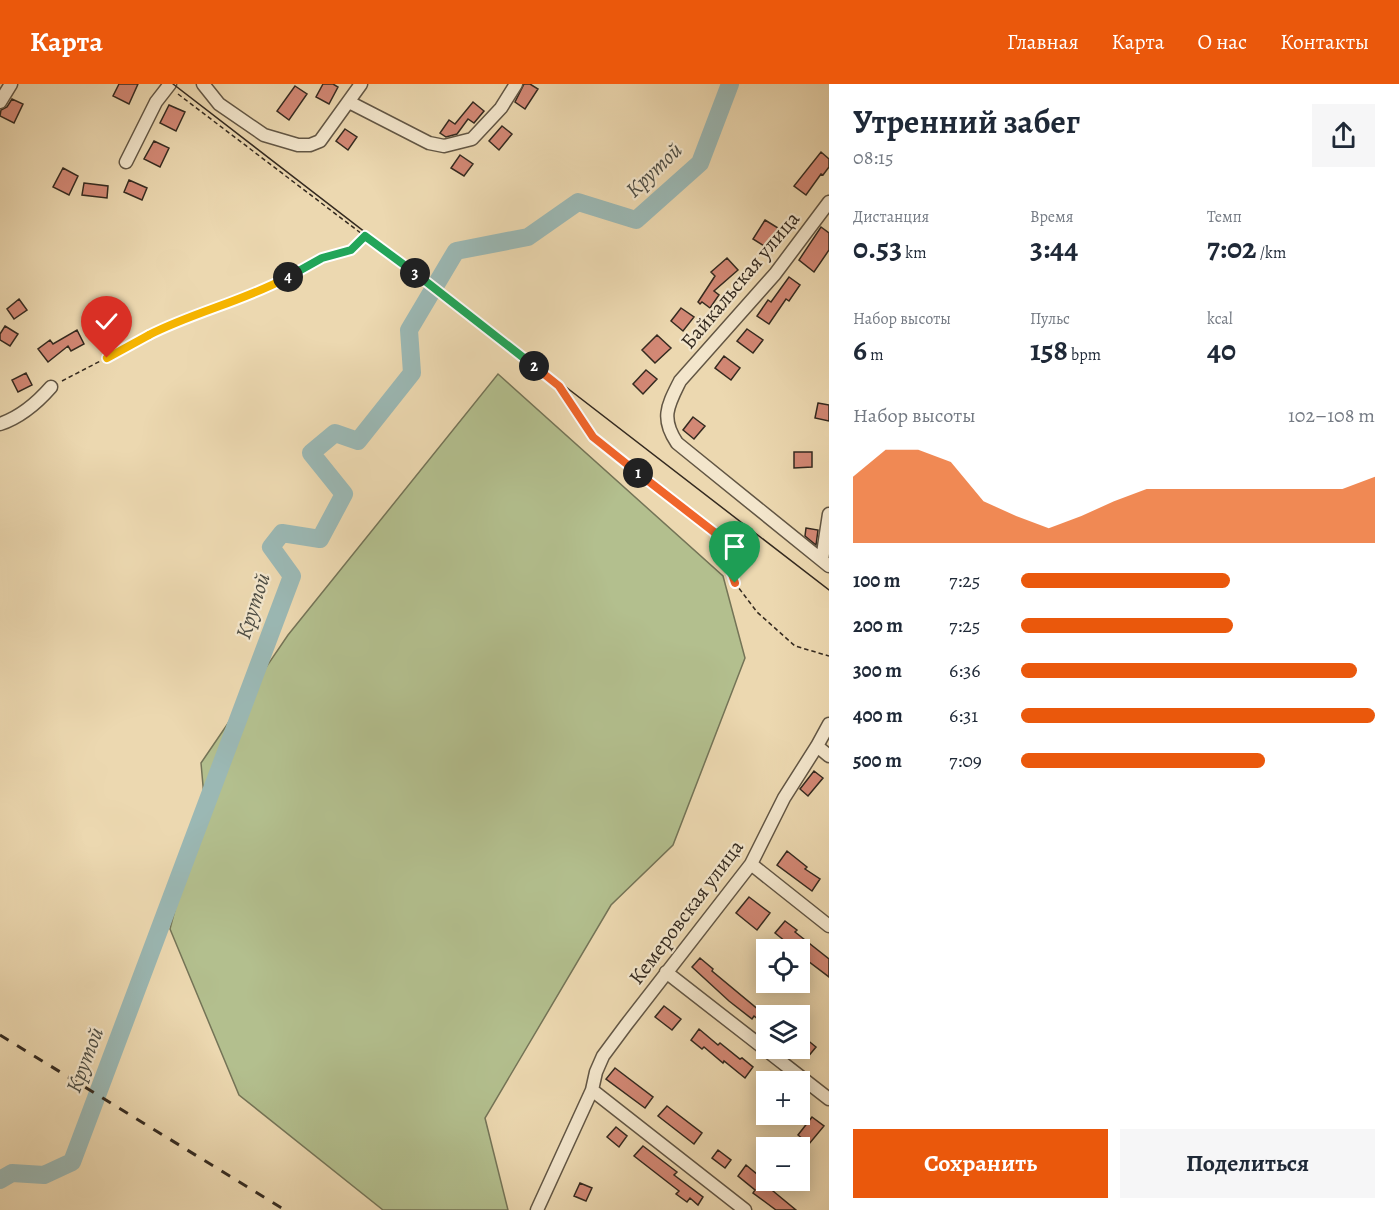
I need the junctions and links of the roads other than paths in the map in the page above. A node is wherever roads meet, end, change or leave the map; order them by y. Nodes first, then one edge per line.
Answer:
1 (11, 84) edge
2 (203, 84) edge
3 (361, 84) edge
4 (516, 84) edge
5 (169, 85) edge
6 (0, 102) edge
7 (349, 102) junction
8 (126, 162) dead end
9 (829, 202) edge
10 (51, 387) road end
11 (0, 424) edge
12 (829, 514) edge
13 (826, 563) edge
14 (829, 723) edge
15 (817, 746) junction
16 (829, 756) edge
17 (751, 864) junction
18 (829, 926) edge
19 (666, 972) junction
20 (592, 1090) junction
21 (829, 1100) edge
22 (537, 1210) edge
23 (745, 1210) edge

1 - 6 street
2 - 7 street
3 - 7 street
4 - 7 street
5 - 8 street
9 - 13 street, Байкальская улица
10 - 11 street
12 - 13 street
14 - 15 street, Кемеровская улица
15 - 16 street
15 - 17 street, Кемеровская улица
17 - 18 street
17 - 19 street, Кемеровская улица
19 - 20 street, Кемеровская улица
19 - 21 street
20 - 22 street, Кемеровская улица
20 - 23 street

